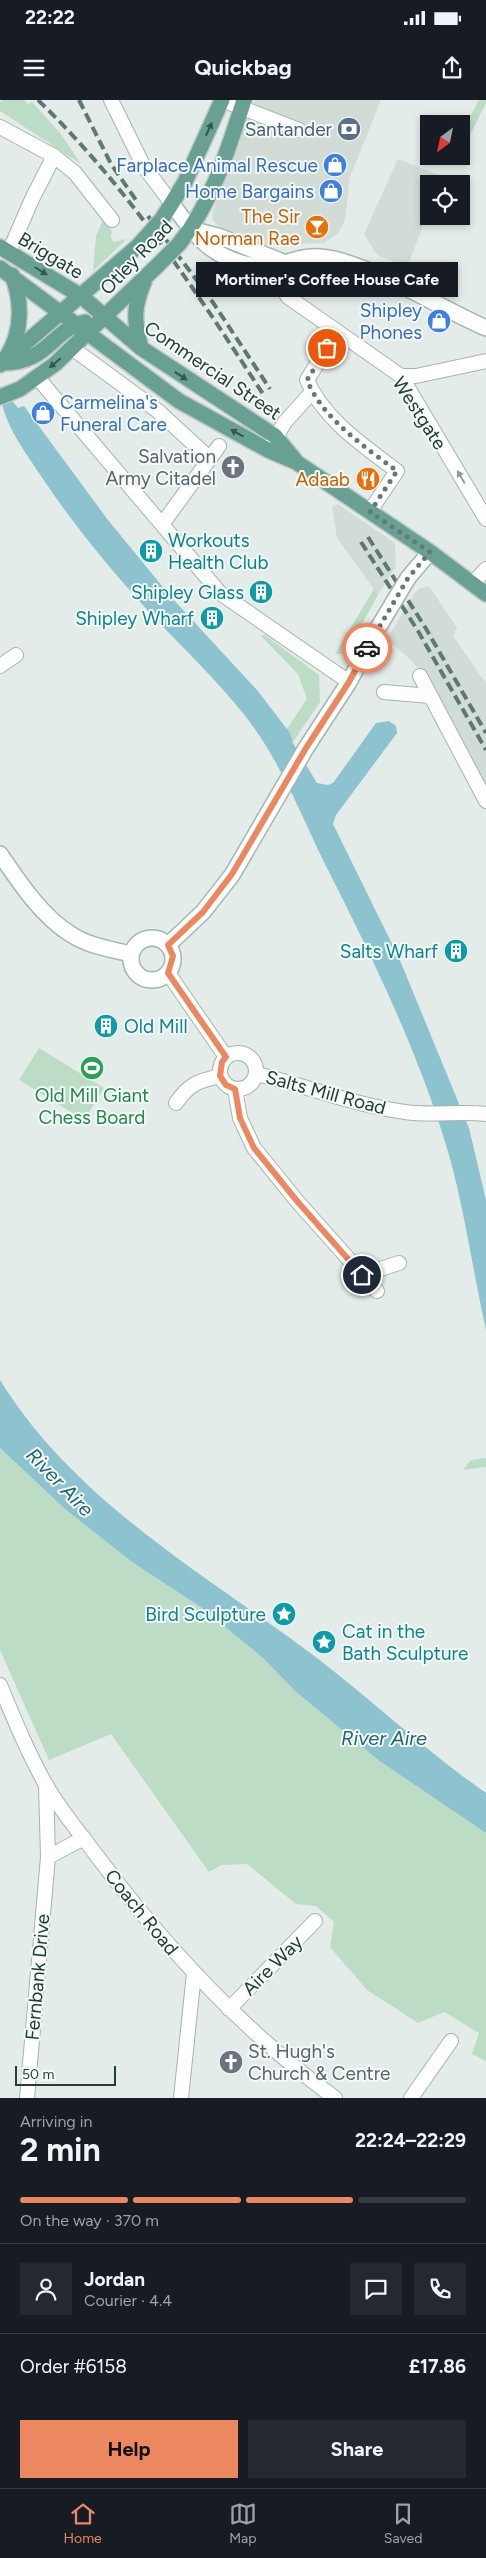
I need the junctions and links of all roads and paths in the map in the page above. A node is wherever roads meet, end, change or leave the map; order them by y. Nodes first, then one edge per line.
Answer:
1 (111, 100) edge
2 (222, 100) edge
3 (243, 104) edge
4 (0, 127) edge
5 (299, 130) dead end
6 (54, 156) junction
7 (172, 204) junction
8 (112, 220) dead end
9 (191, 229) junction
10 (5, 250) edge
11 (283, 262) junction
12 (6, 271) edge
13 (147, 276) junction
14 (81, 296) junction
15 (62, 313) junction
16 (106, 316) junction
17 (75, 324) junction
18 (486, 328) edge
19 (337, 332) junction
20 (87, 334) junction
21 (72, 348) junction
22 (141, 348) junction
23 (486, 361) edge
24 (1, 364) edge
25 (401, 376) junction
26 (37, 377) junction
27 (312, 392) junction
28 (0, 397) edge
29 (275, 436) junction
30 (219, 446) dead end
31 (268, 450) junction
32 (210, 459) junction
33 (296, 462) junction
34 (370, 512) junction
35 (486, 519) edge
36 (163, 523) junction
37 (430, 552) junction
38 (486, 569) edge
39 (472, 584) junction
40 (486, 594) edge
41 (16, 655) dead end
42 (0, 666) edge
43 (420, 676) dead end
44 (349, 682) junction
45 (384, 692) dead end
46 (430, 696) junction
47 (486, 801) edge
48 (1, 858) edge
49 (168, 945) junction
50 (130, 954) junction
51 (168, 973) junction
52 (226, 1057) junction
53 (256, 1074) junction
54 (220, 1076) junction
55 (235, 1089) junction
56 (176, 1103) dead end
57 (481, 1113) edge
58 (399, 1263) dead end
59 (362, 1275) junction
60 (377, 1292) dead end
61 (0, 1685) edge
62 (46, 1786) junction
63 (84, 1838) junction
64 (48, 1857) junction
65 (315, 1921) dead end
66 (194, 1974) junction
67 (229, 2009) junction
68 (451, 2041) dead end
69 (27, 2098) edge
70 (181, 2098) edge
71 (335, 2098) edge
72 (411, 2098) edge

1 - 7 street
2 - 3 street
7 -> 2 main road, Otley Road
3 - 5 street
3 - 9 main road, Otley Road
4 - 6 street
6 - 8 street
6 - 10 street
7 - 9 street
7 - 14 main road, Otley Road, bridge
9 - 11 street
9 - 13 main road, Otley Road, bridge
10 -> 14 main road, Briggate
11 - 18 street
11 - 19 street, Westgate
12 - 15 main road, Briggate
12 - 24 main road
13 - 16 main road, Otley Road
13 - 22 main road
14 - 15 main road, Otley Road
14 - 16 main road, Commercial Street
15 - 17 main road, Commercial Street
15 - 24 main road, Otley Road
16 - 17 main road
16 - 20 main road, Otley Road
16 - 22 main road, Commercial Street
17 - 20 main road, Commercial Street
17 - 24 main road
19 - 25 street, Westgate
19 - 27 street
20 - 21 main road, Otley Road
31 -> 20 main road, Commercial Street
21 -> 26 main road, Otley Road
21 - 32 street
22 -> 29 main road, Commercial Street
23 - 25 street
35 -> 25 street, Westgate
26 - 28 main road, Otley Road
26 - 36 street
27 - 29 street
27 - 34 street
29 - 31 street
29 - 33 main road, Commercial Street
30 - 32 street
31 - 33 main road, Commercial Street
32 - 36 street
33 - 34 main road, Commercial Street
34 - 37 main road, Commercial Street
36 - 44 street
37 - 39 main road, Commercial Street
37 - 44 street, bridge
38 - 39 street
39 - 40 main road, Commercial Street
41 - 42 street
43 - 46 street
44 - 49 street
45 - 46 street
46 - 47 street
48 - 50 street
49 - 50 street
49 - 51 street
50 - 51 street
51 - 52 street
52 - 53 street, Salts Mill Road
52 - 54 street
53 - 55 street, Salts Mill Road
53 - 57 street, Salts Mill Road
54 - 55 street
54 - 56 street
55 - 59 street
58 - 59 street
59 - 60 street
61 - 62 street, Coach Road
62 - 63 street, Coach Road
62 - 64 street, Fernbank Drive
63 - 64 street
63 - 66 street, Coach Road
64 - 69 street, Fernbank Drive
65 - 67 street, Aire Way
66 - 67 street, Coach Road
66 - 70 street
67 - 71 street, Coach Road
68 - 72 street

